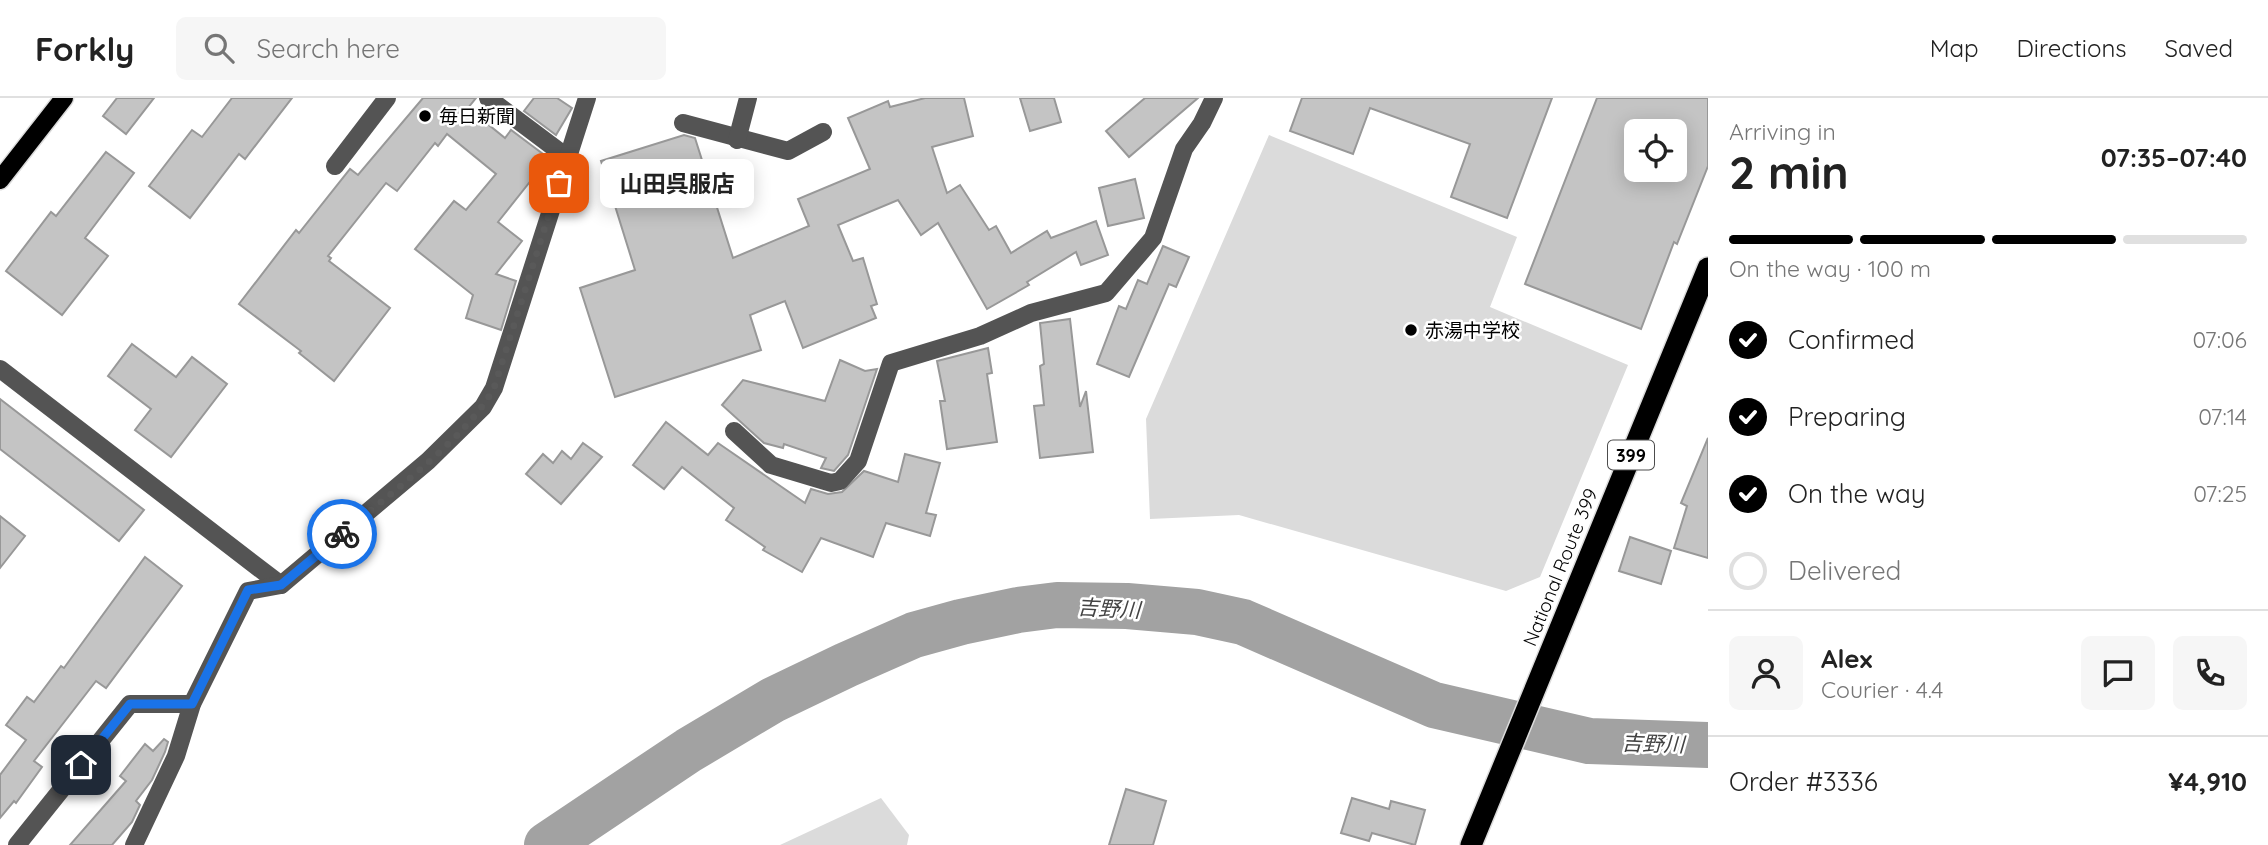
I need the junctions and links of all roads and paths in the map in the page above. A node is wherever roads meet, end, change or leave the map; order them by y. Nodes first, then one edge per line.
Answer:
1 (64, 98) edge
2 (387, 98) edge
3 (488, 98) edge
4 (587, 98) edge
5 (748, 98) edge
6 (1214, 98) edge
7 (683, 123) dead end
8 (823, 132) dead end
9 (737, 140) junction
10 (568, 158) junction
11 (335, 166) dead end
12 (0, 180) edge
13 (1708, 268) edge
14 (0, 369) edge
15 (734, 431) dead end
16 (281, 585) junction
17 (192, 704) junction
18 (17, 845) edge
19 (134, 845) edge
20 (1471, 845) edge

1 - 12 main road
2 - 11 street
3 - 10 street
4 - 10 street
5 - 9 street
6 - 15 street
7 - 9 street
8 - 9 street
10 - 16 street
13 - 20 highway, National Route 399 / 399
14 - 16 street
16 - 17 street
17 - 18 street
17 - 19 street

